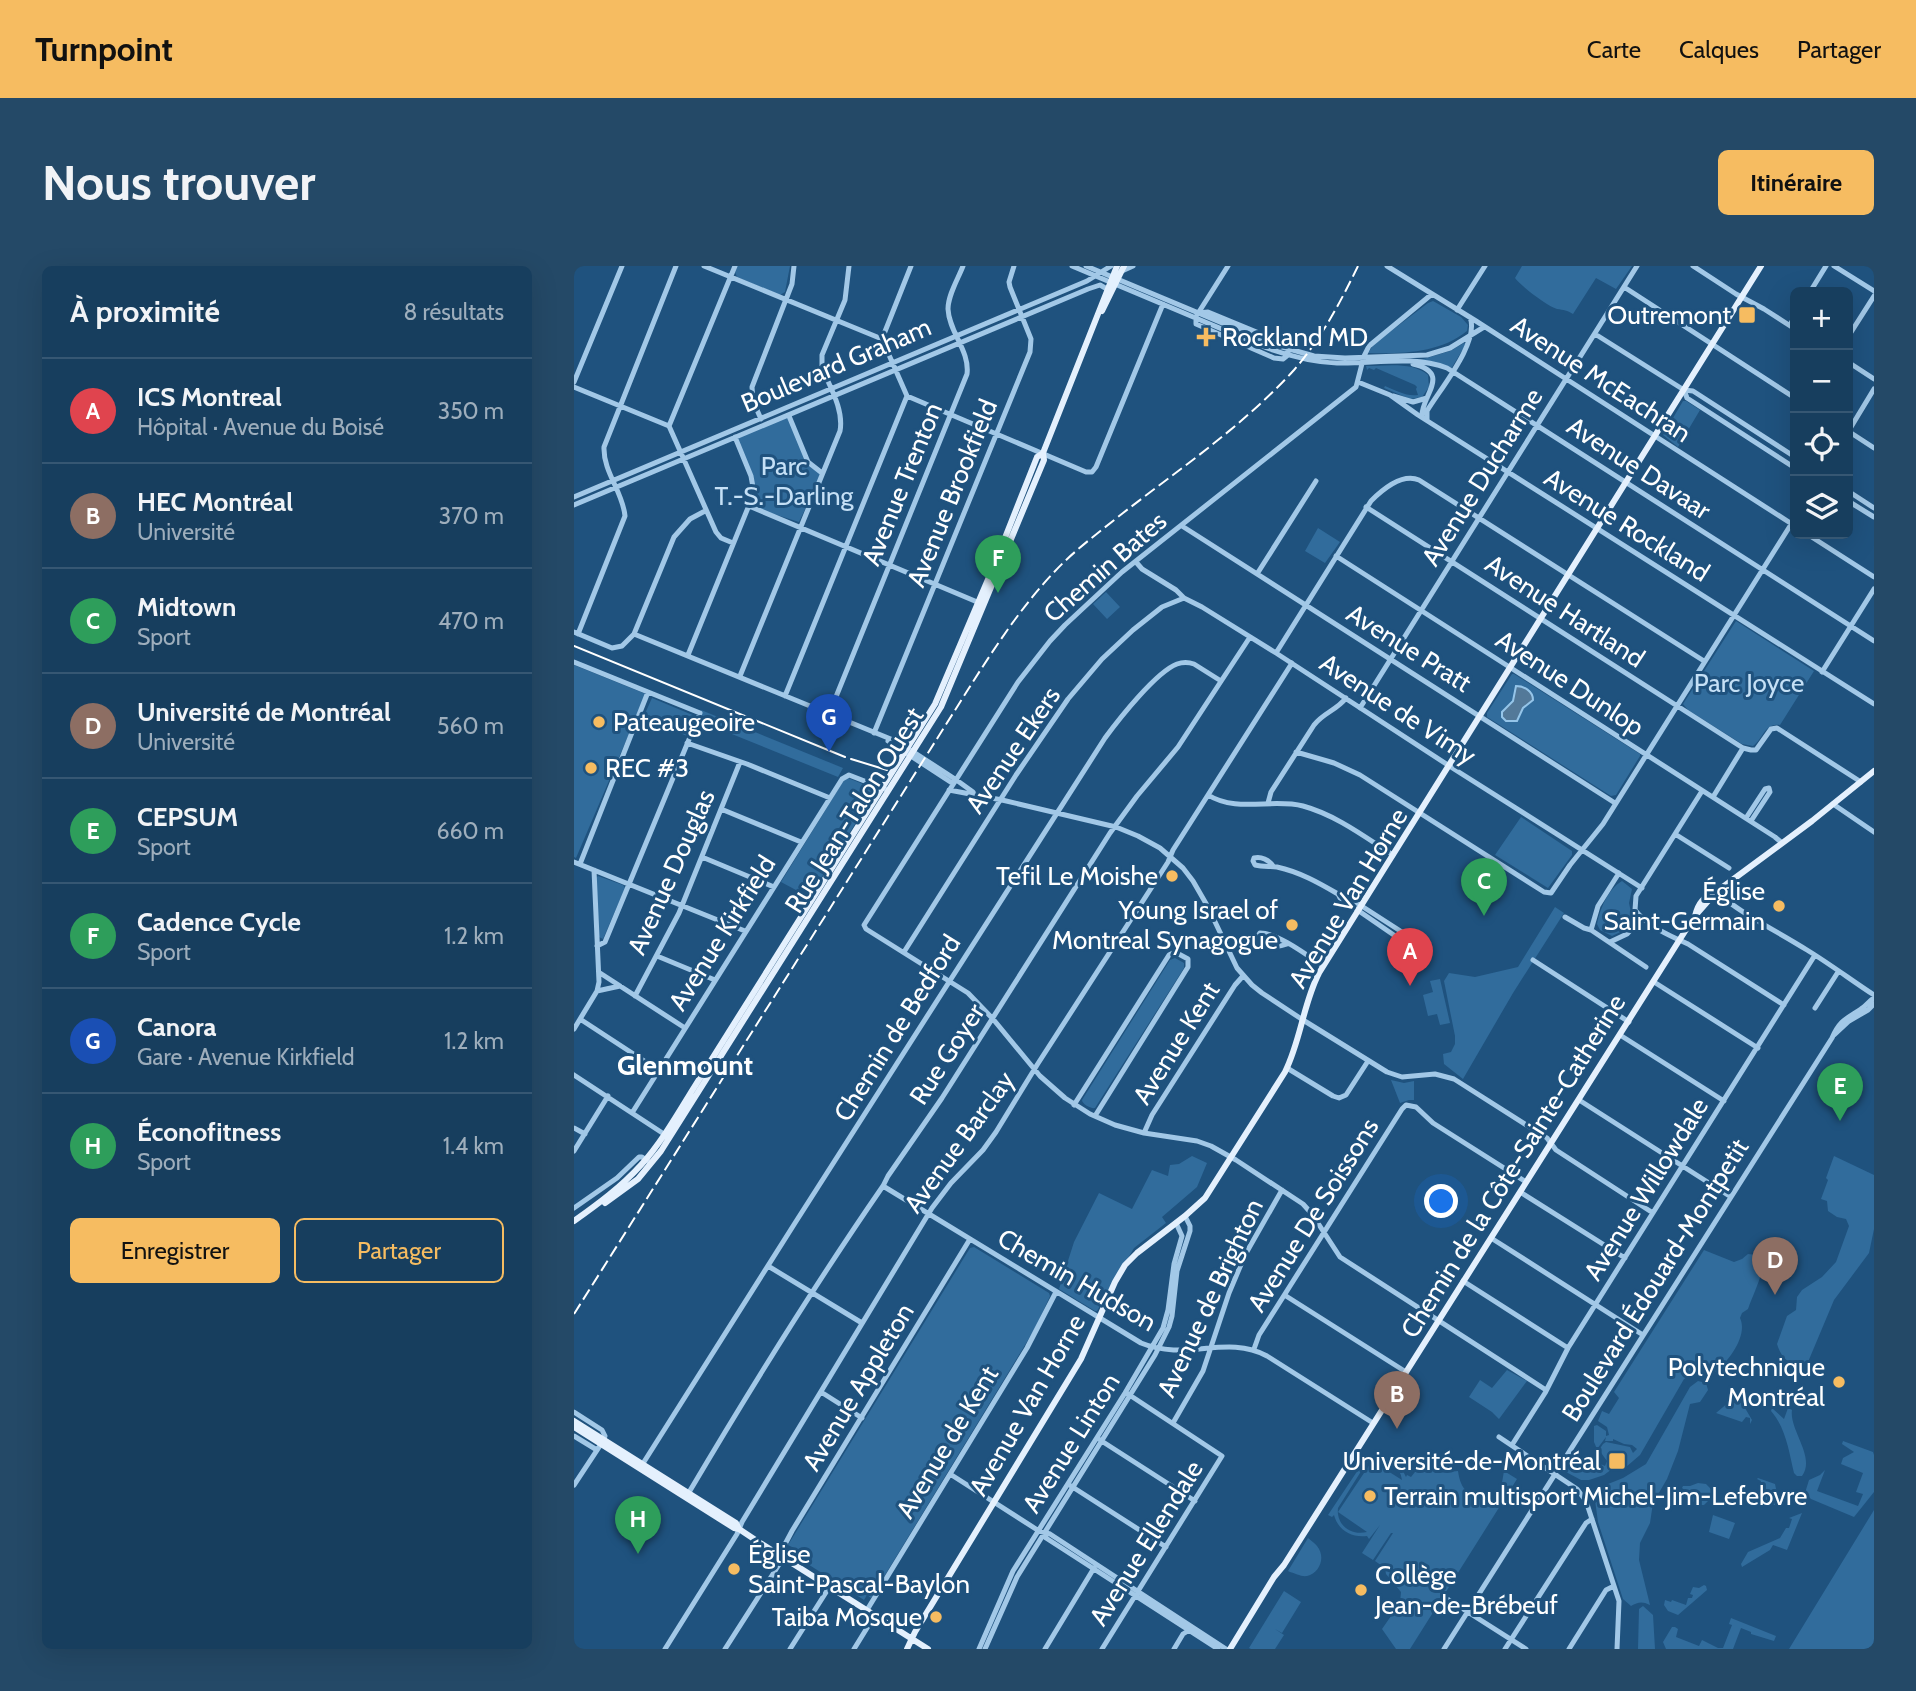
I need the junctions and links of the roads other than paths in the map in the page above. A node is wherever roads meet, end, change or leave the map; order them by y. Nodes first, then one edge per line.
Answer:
1 (622, 266) edge
2 (676, 266) edge
3 (704, 266) edge
4 (735, 266) edge
5 (794, 266) edge
6 (849, 266) edge
7 (911, 266) edge
8 (963, 266) edge
9 (1014, 266) edge
10 (1072, 266) edge
11 (1111, 266) edge
12 (1133, 266) edge
13 (1228, 266) edge
14 (1387, 266) edge
15 (1485, 266) edge
16 (1637, 266) edge
17 (1693, 266) edge
18 (1707, 266) edge
19 (1761, 266) edge
20 (1826, 266) edge
21 (1834, 266) edge
22 (1121, 268) edge
23 (1085, 269) edge
24 (1703, 272) junction
25 (730, 277) junction
26 (1093, 278) junction
27 (1112, 282) junction
28 (1093, 287) junction
29 (1813, 287) edge
30 (1624, 288) junction
31 (1874, 293) edge
32 (1432, 294) junction
33 (1742, 297) junction
34 (787, 300) junction
35 (1163, 304) junction
36 (1019, 309) junction
37 (1457, 310) junction
38 (1197, 316) junction
39 (1022, 317) junction
40 (1469, 317) junction
41 (838, 320) junction
42 (1790, 326) edge
43 (1484, 327) junction
44 (1853, 329) edge
45 (1595, 334) junction
46 (1471, 335) junction
47 (956, 336) junction
48 (882, 339) junction
49 (960, 344) junction
50 (1712, 344) junction
51 (1400, 359) junction
52 (893, 362) junction
53 (1853, 365) edge
54 (896, 370) junction
55 (1452, 371) junction
56 (1874, 379) edge
57 (1566, 380) junction
58 (1358, 382) junction
59 (574, 384) edge
60 (830, 388) junction
61 (1874, 389) edge
62 (1684, 390) junction
63 (1390, 395) junction
64 (1790, 395) edge
65 (833, 397) junction
66 (907, 397) junction
67 (1427, 398) junction
68 (621, 406) junction
69 (789, 415) junction
70 (952, 415) junction
71 (761, 418) junction
72 (1424, 419) junction
73 (1853, 424) edge
74 (1537, 425) junction
75 (669, 426) junction
76 (764, 426) junction
77 (996, 433) junction
78 (1853, 435) edge
79 (1655, 436) junction
80 (735, 437) junction
81 (1874, 448) edge
82 (680, 452) junction
83 (1043, 453) junction
84 (1790, 454) edge
85 (683, 460) junction
86 (1790, 465) edge
87 (1508, 472) junction
88 (822, 473) junction
89 (613, 480) junction
90 (1316, 481) dead end
91 (1626, 482) junction
92 (616, 488) junction
93 (1853, 494) edge
94 (574, 497) edge
95 (1853, 503) edge
96 (574, 505) edge
97 (749, 506) junction
98 (1366, 507) junction
99 (1874, 508) edge
100 (705, 511) junction
101 (1874, 517) edge
102 (1479, 518) junction
103 (1790, 520) edge
104 (1182, 526) junction
105 (1597, 528) junction
106 (800, 529) junction
107 (1790, 529) edge
108 (1815, 539) edge
109 (733, 543) junction
110 (845, 548) junction
111 (1336, 556) junction
112 (1136, 562) junction
113 (1452, 562) junction
114 (890, 566) junction
115 (1763, 570) junction
116 (1257, 574) junction
117 (1568, 574) junction
118 (1874, 577) edge
119 (935, 584) junction
120 (1874, 589) edge
121 (1185, 598) junction
122 (981, 603) junction
123 (1305, 605) junction
124 (1422, 610) junction
125 (1734, 615) junction
126 (1540, 618) junction
127 (1851, 626) junction
128 (576, 633) edge
129 (634, 634) junction
130 (1250, 637) junction
131 (1874, 641) edge
132 (1276, 653) junction
133 (688, 655) junction
134 (1391, 659) junction
135 (1704, 661) junction
136 (574, 662) edge
137 (1292, 663) junction
138 (1510, 667) junction
139 (1822, 671) junction
140 (740, 676) junction
141 (1221, 681) junction
142 (648, 692) junction
143 (785, 696) junction
144 (1346, 698) junction
145 (1677, 705) junction
146 (1874, 705) edge
147 (1360, 708) junction
148 (829, 714) junction
149 (1479, 716) junction
150 (877, 734) junction
151 (687, 743) junction
152 (1743, 748) junction
153 (909, 752) junction
154 (1296, 752) junction
155 (1646, 755) junction
156 (740, 762) junction
157 (1450, 766) junction
158 (1874, 771) edge
159 (954, 781) junction
160 (1861, 782) junction
161 (885, 789) junction
162 (949, 790) junction
163 (1702, 791) junction
164 (978, 794) junction
165 (1208, 795) junction
166 (1713, 797) junction
167 (830, 798) junction
168 (1002, 800) junction
169 (1268, 803) junction
170 (1615, 803) junction
171 (1833, 804) junction
172 (721, 809) junction
173 (1056, 813) junction
174 (1421, 813) junction
175 (1749, 820) junction
176 (1116, 827) junction
177 (1874, 832) edge
178 (1675, 834) junction
179 (802, 842) junction
180 (1782, 843) junction
181 (1582, 850) junction
182 (1393, 855) junction
183 (1171, 856) junction
184 (702, 857) junction
185 (577, 863) edge
186 (1273, 866) dead end
187 (1730, 868) dead end
188 (594, 870) junction
189 (1619, 873) junction
190 (629, 884) junction
191 (774, 887) junction
192 (1642, 888) junction
193 (1716, 892) junction
194 (682, 906) junction
195 (1360, 908) junction
196 (1565, 917) dead end
197 (1641, 918) junction
198 (1591, 930) junction
199 (745, 931) junction
200 (1679, 941) junction
201 (1610, 942) junction
202 (1287, 944) junction
203 (597, 946) junction
204 (904, 952) junction
205 (656, 956) junction
206 (1814, 956) junction
207 (1533, 960) dead end
208 (1323, 966) junction
209 (1646, 967) dead end
210 (1838, 972) junction
211 (600, 973) junction
212 (1243, 976) junction
213 (715, 979) junction
214 (950, 980) junction
215 (1654, 982) junction
216 (620, 986) junction
217 (597, 990) junction
218 (635, 996) junction
219 (1874, 997) edge
220 (1874, 1004) edge
221 (1784, 1005) junction
222 (1815, 1009) dead end
223 (580, 1019) junction
224 (993, 1019) junction
225 (1303, 1020) junction
226 (1629, 1021) junction
227 (685, 1028) junction
228 (574, 1029) edge
229 (1620, 1035) junction
230 (1832, 1038) junction
231 (1758, 1048) junction
232 (1368, 1061) junction
233 (1287, 1068) junction
234 (659, 1070) junction
235 (1035, 1070) junction
236 (574, 1075) edge
237 (608, 1097) junction
238 (1579, 1100) junction
239 (1724, 1101) junction
240 (1074, 1105) junction
241 (632, 1113) junction
242 (1095, 1116) junction
243 (574, 1128) edge
244 (1144, 1133) junction
245 (584, 1134) junction
246 (667, 1136) junction
247 (1551, 1143) junction
248 (574, 1152) edge
249 (1231, 1157) junction
250 (648, 1162) junction
251 (1683, 1166) junction
252 (1526, 1182) junction
253 (883, 1186) junction
254 (1282, 1190) junction
255 (1520, 1192) junction
256 (1731, 1197) junction
257 (574, 1208) edge
258 (1653, 1213) junction
259 (929, 1214) junction
260 (1185, 1216) junction
261 (575, 1220) edge
262 (1175, 1223) junction
263 (1325, 1233) junction
264 (1490, 1238) junction
265 (970, 1239) junction
266 (1180, 1252) junction
267 (1625, 1258) junction
268 (768, 1266) junction
269 (1463, 1281) junction
270 (1056, 1292) junction
271 (811, 1293) junction
272 (1286, 1296) junction
273 (1596, 1305) junction
274 (1100, 1319) junction
275 (1438, 1321) junction
276 (862, 1323) junction
277 (1643, 1335) junction
278 (1156, 1348) junction
279 (1568, 1348) junction
280 (1210, 1349) junction
281 (1254, 1349) junction
282 (1406, 1372) junction
283 (1546, 1390) junction
284 (821, 1392) junction
285 (1127, 1394) junction
286 (574, 1412) edge
287 (862, 1418) junction
288 (574, 1421) edge
289 (1173, 1423) junction
290 (1373, 1423) junction
291 (574, 1427) edge
292 (574, 1436) edge
293 (1499, 1437) dead end
294 (1099, 1440) junction
295 (600, 1445) junction
296 (1512, 1445) junction
297 (641, 1466) junction
298 (950, 1474) junction
299 (1555, 1474) junction
300 (574, 1485) edge
301 (1070, 1486) junction
302 (687, 1496) junction
303 (1195, 1501) junction
304 (994, 1502) junction
305 (1592, 1519) junction
306 (739, 1529) junction
307 (1041, 1532) junction
308 (1166, 1547) junction
309 (781, 1556) junction
310 (1095, 1567) junction
311 (830, 1586) junction
312 (1614, 1586) junction
313 (1137, 1594) junction
314 (1449, 1600) dead end
315 (867, 1610) junction
316 (1467, 1611) junction
317 (875, 1615) junction
318 (1191, 1629) junction
319 (912, 1639) junction
320 (1511, 1639) junction
321 (665, 1649) edge
322 (725, 1649) edge
323 (790, 1649) edge
324 (854, 1649) edge
325 (907, 1649) edge
326 (928, 1649) edge
327 (979, 1649) edge
328 (985, 1649) edge
329 (1045, 1649) edge
330 (1102, 1649) edge
331 (1174, 1649) edge
332 (1218, 1649) edge
333 (1228, 1649) edge
334 (1444, 1649) edge
335 (1505, 1649) edge
336 (1526, 1649) edge
337 (1569, 1649) edge
338 (1616, 1649) edge

1 - 59 street
2 - 68 street
3 - 25 street
4 - 25 street
5 - 34 street
6 - 41 street
7 - 48 street
8 - 47 street, Avenue Trenton
9 - 36 street, Avenue Brookfield
10 - 23 street
11 - 26 street, Boulevard Graham
12 - 22 street
13 - 38 street
14 - 32 street, Avenue McEachran
15 - 37 street
16 - 30 street, Avenue Ducharme
17 - 24 street
18 - 24 street
19 - 33 main road, Avenue Van Horne
20 - 29 street
21 - 31 street
22 - 27 main road, Rue Jean-Talon Ouest
23 - 26 street
23 - 26 street
24 - 33 street
25 - 34 street
25 - 75 street
26 - 27 street
26 - 28 street
26 - 36 street, Boulevard Graham
27 - 28 street
27 - 35 street
27 - 38 street
27 - 83 main road, Rue Jean-Talon Ouest
28 - 39 street, Boulevard Graham
30 - 45 street, Avenue Ducharme
30 - 50 street
31 - 44 street
32 - 37 street, Avenue McEachran
32 - 58 street
33 - 42 street
33 - 50 main road, Avenue Van Horne
34 - 41 street
34 - 71 street
35 - 38 street
35 - 83 street
36 - 39 street, Avenue Brookfield
36 - 47 street, Boulevard Graham
37 - 40 street, Avenue McEachran
38 - 38 street
38 - 51 street
39 - 49 street, Boulevard Graham
39 - 77 street, Avenue Brookfield
40 - 43 street, Avenue McEachran
40 - 46 street
41 - 48 street
41 - 60 street
43 - 46 street
43 - 57 street, Avenue McEachran
45 - 57 street, Avenue Ducharme
45 - 62 street
46 - 51 street
46 - 55 street
47 - 49 street, Avenue Trenton
47 - 52 street, Boulevard Graham
48 - 52 street
49 - 54 street, Boulevard Graham
49 - 70 street, Avenue Trenton
50 - 62 main road, Avenue Van Horne
50 - 64 street
51 - 55 street, Avenue Davaar
51 - 67 street
52 - 54 street
52 - 60 street, Boulevard Graham
53 - 56 street
54 - 65 street, Boulevard Graham
54 - 66 street
55 - 72 street
55 - 74 street, Avenue Davaar
57 - 74 street, Avenue Ducharme
57 - 79 street, Avenue McEachran
58 - 63 street, Avenue Rockland
58 - 104 street, Chemin Bates
59 - 68 street
60 - 65 street
60 - 71 street, Boulevard Graham
61 - 73 street
62 - 79 main road, Avenue Van Horne
62 - 84 street
62 - 86 street
63 - 67 street
63 - 72 street, Avenue Rockland
65 - 69 street, Boulevard Graham
65 - 88 street
66 - 70 street
66 - 110 street
67 - 72 street
68 - 75 street
68 - 89 street
69 - 76 street, Boulevard Graham
69 - 88 street
70 - 77 street
70 - 114 street, Avenue Trenton
71 - 76 street
71 - 82 street, Boulevard Graham
72 - 87 street, Avenue Rockland
74 - 87 street, Avenue Ducharme
74 - 91 street, Avenue Davaar
75 - 82 street
76 - 80 street, Boulevard Graham
77 - 83 street
77 - 119 street, Avenue Brookfield
78 - 81 street
79 - 91 main road, Avenue Van Horne
79 - 103 street, Avenue McEachran
80 - 85 street, Boulevard Graham
80 - 97 street
82 - 85 street
82 - 89 street, Boulevard Graham
83 - 122 main road, Rue Jean-Talon Ouest
85 - 92 street, Boulevard Graham
85 - 100 street
87 - 102 street, Avenue Ducharme
87 - 105 street, Avenue Rockland
88 - 106 street
89 - 92 street
89 - 94 street, Boulevard Graham
90 - 116 street
91 - 105 main road, Avenue Van Horne
91 - 115 street, Avenue Davaar
92 - 96 street, Boulevard Graham
92 - 128 street
93 - 99 street
95 - 101 street
97 - 106 street
97 - 109 street
98 - 102 street
98 - 111 street
98 - 113 street, Avenue Hartland
100 - 109 street
100 - 129 street
102 - 113 street, Avenue Ducharme
102 - 117 street
104 - 112 street, Chemin Bates
104 - 116 street, Avenue Pratt
105 - 117 main road, Avenue Van Horne
105 - 125 street, Avenue Rockland
106 - 110 street
106 - 140 street
107 - 115 street
108 - 118 street
109 - 133 street
110 - 114 street
110 - 143 street
111 - 123 street
111 - 124 street, Avenue Dunlop
112 - 121 street, Avenue de Vimy
112 - 159 street, Chemin Bates
113 - 124 street, Avenue Ducharme
113 - 126 street, Avenue Hartland
114 - 119 street
114 - 148 street, Avenue Trenton
115 - 125 street
115 - 127 street, Avenue Davaar
116 - 123 street, Avenue Pratt
117 - 126 main road, Avenue Van Horne
117 - 135 street
119 - 122 street
119 - 150 street, Avenue Brookfield
120 - 127 street
121 - 130 street, Avenue de Vimy
121 - 168 street, Avenue Ekers
122 - 153 main road, Rue Jean-Talon Ouest
123 - 132 street
123 - 134 street, Avenue Pratt
124 - 134 street, Avenue Ducharme
124 - 138 street, Avenue Dunlop
125 - 135 street
125 - 139 street, Avenue Rockland
126 - 138 main road, Avenue Van Horne
126 - 145 street, Avenue Hartland
127 - 131 street, Avenue Davaar
127 - 139 street
128 - 129 street
129 - 133 street
130 - 132 street, Avenue de Vimy
130 - 141 street, Rue Goyer
132 - 137 street, Avenue de Vimy
133 - 140 street
134 - 147 street, Avenue Ducharme
134 - 149 street, Avenue Pratt
135 - 145 street
136 - 142 street
137 - 144 street, Avenue de Vimy
137 - 165 street, Avenue Barclay
138 - 149 main road, Avenue Van Horne
138 - 155 street, Avenue Dunlop
139 - 146 street, Avenue Rockland
140 - 143 street
141 - 173 street, Chemin de Bedford
141 - 176 street, Rue Goyer
142 - 151 street
142 - 185 street
143 - 148 street
144 - 147 street, Avenue de Vimy
144 - 154 street
145 - 152 street, Avenue Hartland
145 - 155 street
147 - 157 street, Avenue de Vimy
148 - 150 street
149 - 157 main road, Avenue Van Horne
149 - 170 street, Avenue Pratt
150 - 153 street
151 - 156 street
151 - 190 street
152 - 160 street
152 - 166 street
153 - 159 street
153 - 161 main road, Rue Jean-Talon Ouest
154 - 169 street
154 - 174 street
155 - 163 street, Avenue Dunlop
155 - 170 street
156 - 167 street
156 - 172 street, Avenue Douglas
157 - 174 main road, Avenue Van Horne
157 - 181 street, Avenue de Vimy
158 - 160 main road, Chemin de la Côte-Sainte-Catherine
159 - 162 street, Chemin Bates
159 - 164 street
160 - 171 main road, Chemin de la Côte-Sainte-Catherine
161 - 167 street, Avenue Kirkfield
161 - 246 main road, Rue Jean-Talon Ouest
162 - 164 street
162 - 204 street, Chemin Bates
163 - 166 street, Avenue Dunlop
163 - 178 street
164 - 168 street
165 - 169 street
165 - 183 street, Avenue Barclay
166 - 175 street, Avenue Dunlop
167 - 179 street, Avenue Kirkfield
168 - 173 street
168 - 204 street, Avenue Ekers
169 - 182 street
170 - 181 street
171 - 177 street
171 - 180 main road, Chemin de la Côte-Sainte-Catherine
172 - 179 street
172 - 184 street, Avenue Douglas
173 - 176 street
173 - 214 street, Chemin de Bedford
174 - 181 street
174 - 182 main road, Avenue Van Horne
175 - 175 street
175 - 180 street, Avenue Dunlop
176 - 183 street
176 - 224 street, Rue Goyer
178 - 187 street
178 - 192 street
179 - 191 street, Avenue Kirkfield
180 - 193 main road, Chemin de la Côte-Sainte-Catherine
181 - 189 street, Avenue de Vimy
182 - 195 main road, Avenue Van Horne
183 - 212 street
183 - 235 street, Avenue Barclay
184 - 191 street
184 - 194 street, Avenue Douglas
185 - 188 street
186 - 195 street
188 - 190 street
188 - 203 street
189 - 192 street, Avenue de Vimy
189 - 198 street
190 - 194 street
190 - 203 street
191 - 199 street, Avenue Kirkfield
192 - 197 street
193 - 200 main road, Chemin de la Côte-Sainte-Catherine
193 - 206 street
194 - 199 street
194 - 205 street, Avenue Douglas
195 - 195 street
195 - 208 main road, Avenue Van Horne
196 - 198 street
197 - 200 street
197 - 201 street
198 - 201 street
199 - 213 street, Avenue Kirkfield
200 - 215 main road, Chemin de la Côte-Sainte-Catherine
200 - 221 street
201 - 209 street
202 - 202 street
202 - 208 street
203 - 211 street
204 - 214 street
205 - 213 street
205 - 218 street, Avenue Douglas
206 - 210 street
206 - 221 street, Avenue Willowdale
207 - 226 street
208 - 225 main road, Avenue Van Horne
210 - 219 street
210 - 222 street
211 - 216 street
211 - 217 street
212 - 225 street
212 - 244 street, Avenue Kent
213 - 227 street, Avenue Kirkfield
214 - 224 street
214 - 268 street, Chemin de Bedford
215 - 226 main road, Chemin de la Côte-Sainte-Catherine
215 - 231 street
216 - 217 street
216 - 218 street
217 - 223 street
218 - 227 street
219 - 230 street, Boulevard Édouard-Montpetit
220 - 230 street, Boulevard Édouard-Montpetit
221 - 231 street, Avenue Willowdale
223 - 228 street
223 - 234 street
224 - 235 street
224 - 253 street, Rue Goyer
225 - 232 street
225 - 233 main road, Avenue Van Horne
226 - 229 main road, Chemin de la Côte-Sainte-Catherine
227 - 234 street, Avenue Kirkfield
229 - 238 main road, Chemin de la Côte-Sainte-Catherine
229 - 239 street
230 - 256 street, Boulevard Édouard-Montpetit
231 - 239 street, Avenue Willowdale
232 - 233 street
232 - 247 street
233 - 249 main road, Avenue Van Horne
234 - 241 street, Avenue Kirkfield
235 - 240 street
235 - 259 street, Avenue Barclay
236 - 237 street
237 - 241 street
237 - 245 street
238 - 247 main road, Chemin de la Côte-Sainte-Catherine
238 - 251 street
239 - 251 street, Avenue Willowdale
240 - 242 street
240 - 242 street
241 - 246 street
242 - 244 street
243 - 245 street
244 - 249 street
245 - 248 street
246 - 250 main road, Rue Jean-Talon Ouest
247 - 252 main road, Chemin de la Côte-Sainte-Catherine
247 - 258 street
249 - 254 street
249 - 260 main road, Avenue Van Horne
250 - 257 street, Rue Jean-Talon Ouest
250 - 261 main road, Rue Jean-Talon Ouest
251 - 256 street
251 - 258 street, Avenue Willowdale
252 - 255 main road, Chemin de la Côte-Sainte-Catherine
252 - 263 street, Avenue De Soissons
253 - 259 street, Chemin Hudson
253 - 271 street, Rue Goyer
254 - 263 street
254 - 280 street, Avenue de Brighton
255 - 264 main road, Chemin de la Côte-Sainte-Catherine
255 - 267 street
256 - 277 street, Boulevard Édouard-Montpetit
258 - 267 street, Avenue Willowdale
259 - 265 street, Chemin Hudson
259 - 276 street, Avenue Barclay
260 - 262 main road, Avenue Van Horne
260 - 266 street, Avenue Linton
262 - 266 street, Avenue Linton
262 - 274 main road, Avenue Van Horne
263 - 272 street, Avenue De Soissons
263 - 275 street
264 - 269 main road, Chemin de la Côte-Sainte-Catherine
264 - 273 street
265 - 270 street, Chemin Hudson
265 - 287 street, Avenue Appleton
266 - 278 street, Avenue Linton
267 - 273 street, Avenue Willowdale
268 - 271 street
268 - 297 street, Chemin de Bedford
269 - 275 main road, Chemin de la Côte-Sainte-Catherine
269 - 279 street
270 - 274 street, Chemin Hudson
270 - 298 street, Avenue de Kent
271 - 276 street
271 - 302 street, Rue Goyer
272 - 281 street, Avenue De Soissons
272 - 282 street
273 - 277 street
273 - 279 street, Avenue Willowdale
274 - 278 street, Chemin Hudson
274 - 304 main road, Avenue Van Horne
275 - 282 main road, Chemin de la Côte-Sainte-Catherine
275 - 283 street
276 - 284 street, Avenue Barclay
277 - 299 street, Boulevard Édouard-Montpetit
278 - 280 street, Chemin Hudson
278 - 285 street, Avenue Linton
279 - 283 street, Avenue Willowdale
280 - 281 street, Chemin Hudson
280 - 289 street, Avenue de Brighton
281 - 290 street, Chemin Hudson
282 - 290 main road, Chemin de la Côte-Sainte-Catherine
283 - 296 street, Avenue Willowdale
284 - 287 street
284 - 306 street, Avenue Barclay
285 - 289 street
285 - 294 street, Avenue Linton
286 - 295 street
287 - 309 street, Avenue Appleton
288 - 295 main road
289 - 303 street, Avenue Ellendale
290 - 333 main road, Chemin de la Côte-Sainte-Catherine
291 - 295 main road
292 - 295 street
293 - 296 street
294 - 301 street, Avenue Linton
294 - 303 street
295 - 297 main road
295 - 300 street
296 - 299 street
297 - 302 main road
298 - 304 street
298 - 315 street, Avenue de Kent
299 - 305 street
299 - 316 street, Boulevard Édouard-Montpetit
301 - 307 street, Avenue Linton
301 - 308 street
302 - 306 main road
303 - 308 street, Avenue Ellendale
304 - 307 street
304 - 319 main road, Avenue Van Horne
305 - 312 street
305 - 320 street
306 - 309 main road
306 - 321 street, Avenue Barclay
307 - 310 street
307 - 327 street, Avenue Linton
307 - 328 street, Avenue Linton
308 - 313 street, Avenue Ellendale
309 - 311 main road
309 - 322 street, Avenue Appleton
310 - 313 street
310 - 329 street
311 - 315 main road
311 - 323 street
312 - 337 street
312 - 338 street
313 - 318 street
313 - 330 street, Avenue Ellendale
314 - 316 street
315 - 317 main road
316 - 320 street
316 - 334 street, Boulevard Édouard-Montpetit
317 - 319 main road
317 - 324 street
318 - 331 street
318 - 332 street
318 - 333 street
319 - 325 main road, Avenue Van Horne
319 - 326 main road
320 - 335 street
320 - 336 street

